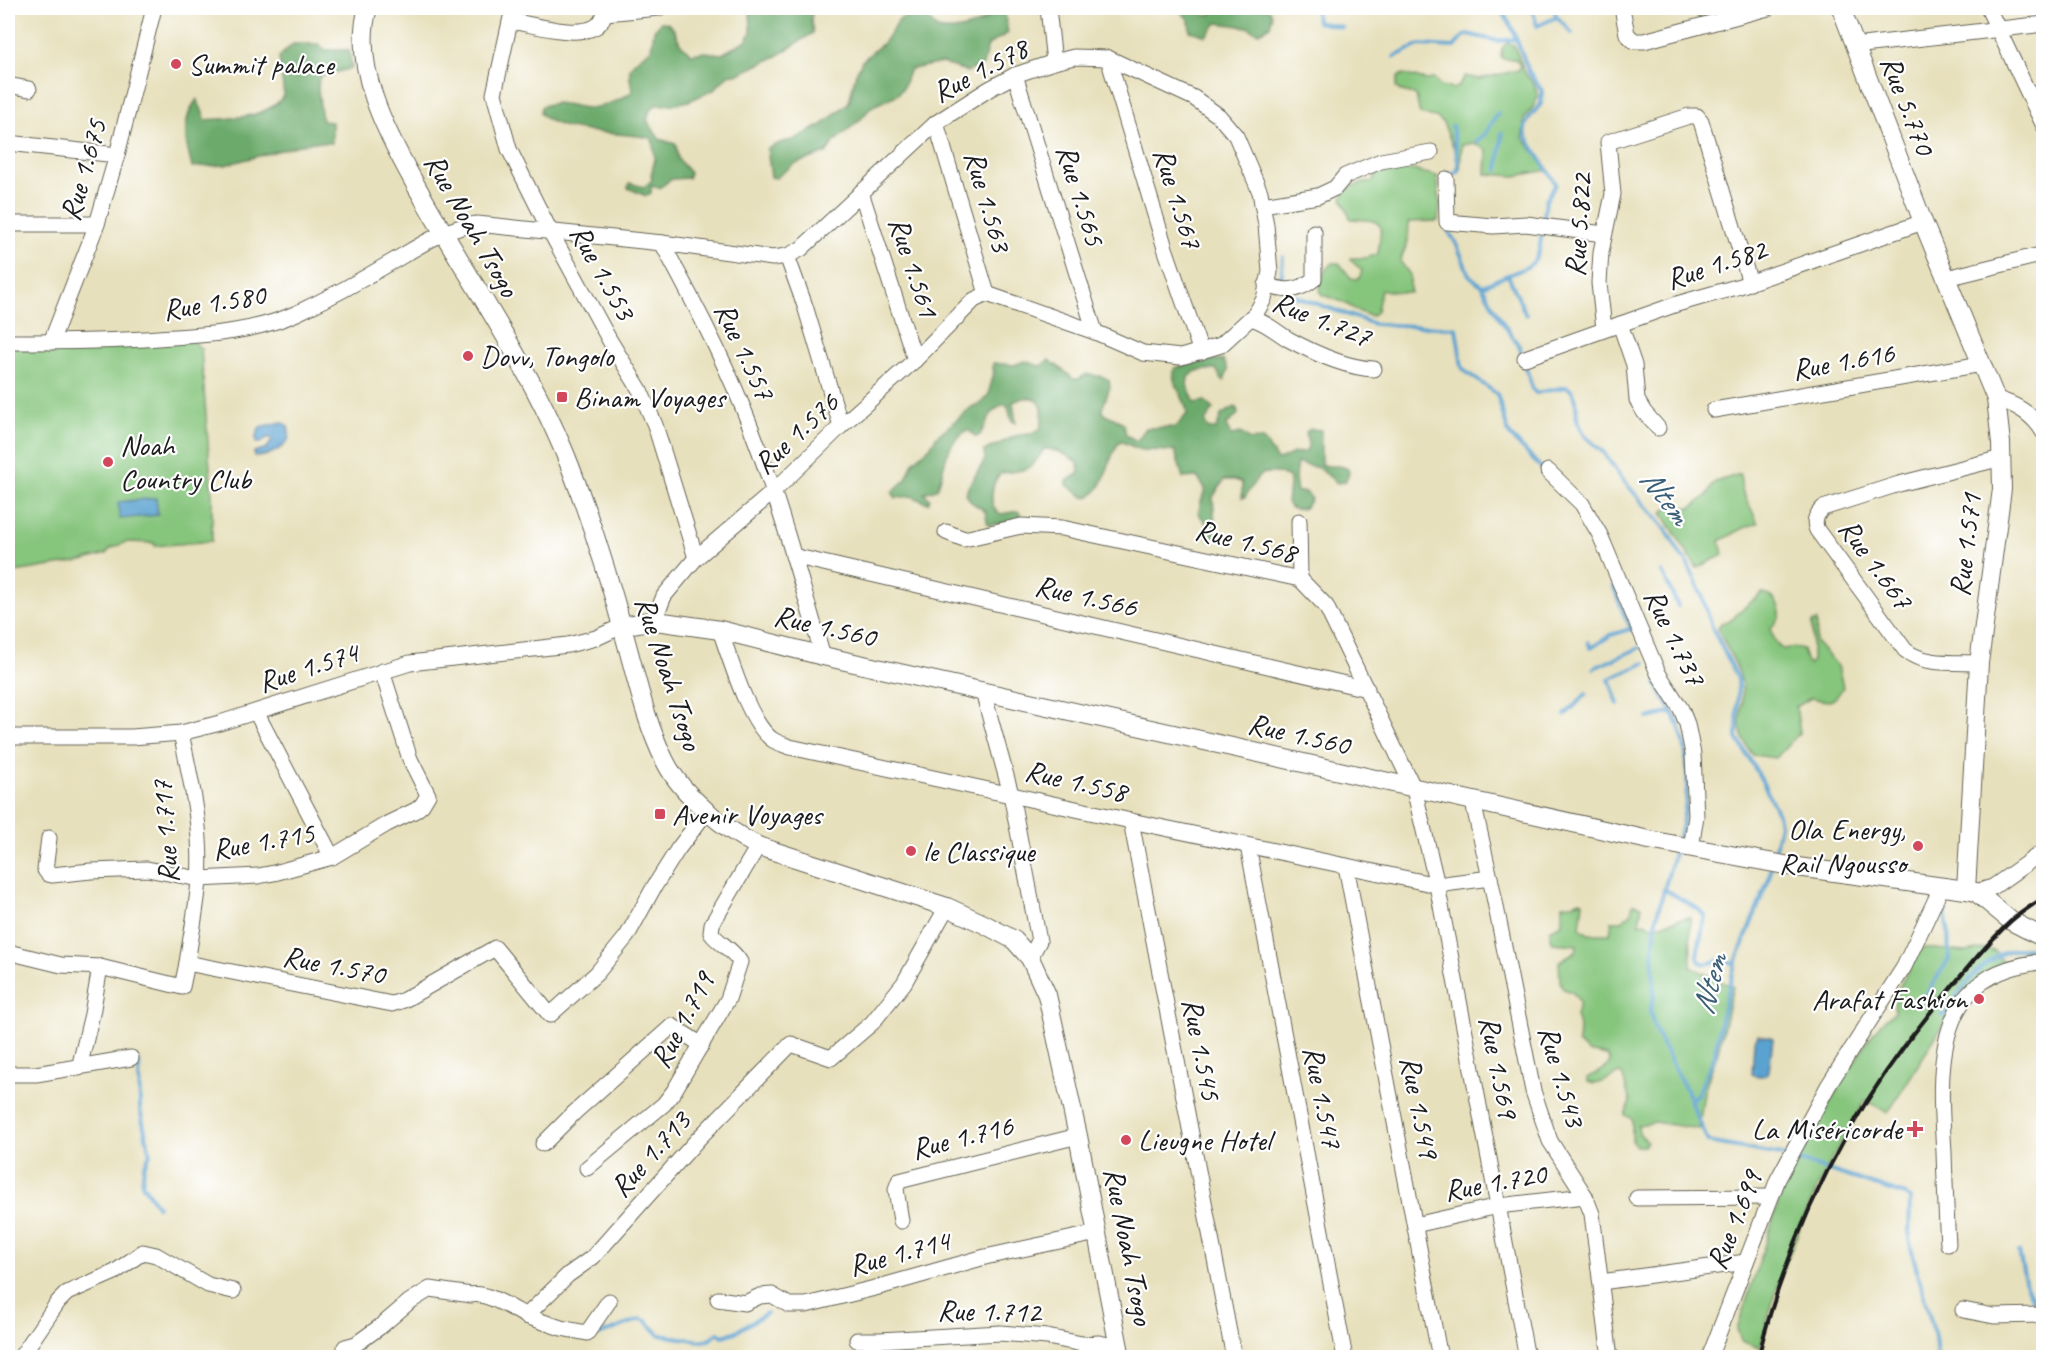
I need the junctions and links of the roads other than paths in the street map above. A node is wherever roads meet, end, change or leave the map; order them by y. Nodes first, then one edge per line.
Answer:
1 (154, 8) edge
2 (368, 8) edge
3 (659, 8) edge
4 (1048, 8) edge
5 (1622, 8) edge
6 (1768, 8) edge
7 (1840, 8) edge
8 (1988, 8) edge
9 (605, 10) edge
10 (512, 14) edge
11 (2043, 24) edge
12 (1996, 28) junction
13 (1854, 46) junction
14 (1108, 58) junction
15 (1054, 62) junction
16 (1015, 75) junction
17 (8, 85) edge
18 (29, 89) dead end
19 (936, 123) junction
20 (2043, 126) edge
21 (8, 143) edge
22 (1431, 152) dead end
23 (117, 155) junction
24 (1446, 179) dead end
25 (861, 192) junction
26 (1262, 205) junction
27 (1923, 222) junction
28 (8, 224) edge
29 (97, 224) junction
30 (550, 231) junction
31 (1314, 232) dead end
32 (442, 233) junction
33 (1604, 234) junction
34 (662, 243) junction
35 (2043, 254) edge
36 (787, 256) junction
37 (1947, 278) junction
38 (1750, 283) junction
39 (1266, 285) junction
40 (987, 294) junction
41 (1251, 318) junction
42 (1620, 324) junction
43 (1604, 329) junction
44 (1095, 332) junction
45 (8, 342) edge
46 (51, 342) junction
47 (1201, 352) junction
48 (1525, 358) dead end
49 (915, 360) junction
50 (1982, 364) junction
51 (1374, 369) dead end
52 (1996, 399) junction
53 (1714, 410) dead end
54 (841, 426) junction
55 (1658, 428) dead end
56 (2043, 433) edge
57 (2002, 458) junction
58 (1548, 471) dead end
59 (773, 492) junction
60 (1299, 521) dead end
61 (946, 532) dead end
62 (793, 556) junction
63 (696, 558) junction
64 (1300, 579) junction
65 (654, 621) junction
66 (622, 626) junction
67 (720, 630) junction
68 (823, 656) junction
69 (1979, 663) junction
70 (382, 671) junction
71 (1366, 689) junction
72 (983, 692) junction
73 (256, 712) junction
74 (181, 733) junction
75 (8, 737) edge
76 (1414, 789) junction
77 (1011, 794) junction
78 (1473, 802) junction
79 (707, 811) junction
80 (1131, 821) junction
81 (49, 838) dead end
82 (758, 846) junction
83 (1248, 846) junction
84 (1691, 848) junction
85 (2043, 851) edge
86 (332, 857) junction
87 (1346, 866) junction
88 (199, 879) junction
89 (1490, 879) junction
90 (1437, 885) junction
91 (1942, 886) junction
92 (1971, 891) junction
93 (947, 908) junction
94 (2043, 938) edge
95 (8, 952) edge
96 (1030, 958) junction
97 (2043, 961) edge
98 (187, 963) junction
99 (100, 968) junction
100 (702, 1045) junction
101 (131, 1058) dead end
102 (79, 1068) junction
103 (8, 1074) edge
104 (1078, 1136) junction
105 (543, 1144) dead end
106 (587, 1168) dead end
107 (1585, 1196) junction
108 (1770, 1197) junction
109 (1637, 1198) dead end
110 (1498, 1206) junction
111 (901, 1221) dead end
112 (1415, 1225) junction
113 (1098, 1233) junction
114 (1948, 1244) dead end
115 (1746, 1262) junction
116 (1601, 1282) junction
117 (233, 1291) dead end
118 (718, 1299) dead end
119 (609, 1301) dead end
120 (1963, 1310) dead end
121 (2043, 1315) edge
122 (526, 1316) junction
123 (857, 1340) dead end
124 (345, 1347) dead end
125 (1120, 1352) edge
126 (20, 1358) edge
127 (1234, 1358) edge
128 (1345, 1358) edge
129 (1440, 1358) edge
130 (1527, 1358) edge
131 (1610, 1358) edge
132 (1709, 1358) edge

1 - 23 street, Rue 1.675
2 - 32 main road, Rue Noah Tsogo
3 - 9 street
4 - 15 street
5 - 6 street
7 - 13 main road, Rue 5.770
8 - 12 street
9 - 10 street
10 - 30 street, Rue 1.553
11 - 12 street
12 - 13 street
12 - 20 street
13 - 27 main road, Rue 5.770
14 - 15 street, Rue 1.578
14 - 26 street, Rue 1.578
14 - 47 street, Rue 1.567
15 - 16 street, Rue 1.578
16 - 19 street, Rue 1.578
16 - 44 street, Rue 1.565
17 - 18 street
19 - 25 street, Rue 1.578
19 - 40 street, Rue 1.563
21 - 23 street
22 - 26 street
23 - 29 street, Rue 1.675
24 - 33 street
25 - 36 street, Rue 1.578
25 - 49 street, Rue 1.561
26 - 39 street, Rue 1.578
27 - 37 main road, Rue 1.571
27 - 38 street, Rue 1.582
28 - 29 street
29 - 46 street, Rue 1.675
30 - 32 street
30 - 34 street
30 - 63 street, Rue 1.553
31 - 39 street
32 - 46 street, Rue 1.580
32 - 66 main road, Rue Noah Tsogo
33 - 38 street, Rue 5.822
33 - 43 street, Rue 5.822
34 - 36 street
34 - 59 street, Rue 1.557
35 - 37 street
36 - 54 street
37 - 50 main road, Rue 1.571
38 - 42 street, Rue 1.582
39 - 41 street, Rue 1.578
40 - 44 street, Rue 1.578
40 - 49 street, Rue 1.576
41 - 47 street, Rue 1.578
41 - 51 street, Rue 1.727
42 - 43 street, Rue 1.582
42 - 55 street
43 - 48 street, Rue 1.582
44 - 47 street, Rue 1.578
45 - 46 street, Rue 1.580
49 - 54 street, Rue 1.576
50 - 52 main road, Rue 1.571
50 - 53 street, Rue 1.616
52 - 56 street
52 - 57 main road, Rue 1.571
54 - 59 street, Rue 1.576
57 - 69 main road, Rue 1.571
57 - 69 street, Rue 1.667
58 - 84 street, Rue 1.737
59 - 62 street, Rue 1.557
59 - 63 street, Rue 1.576
60 - 64 street
61 - 64 street, Rue 1.568
62 - 68 street, Rue 1.557
62 - 71 street, Rue 1.566
63 - 65 street, Rue 1.576
64 - 71 street, Rue 1.568
65 - 66 main road, Rue 1.560
65 - 67 main road, Rue 1.560
66 - 70 street, Rue 1.574
66 - 79 main road, Rue Noah Tsogo
67 - 68 main road, Rue 1.560
67 - 77 street, Rue 1.558
68 - 72 main road, Rue 1.560
69 - 92 main road, Rue 1.571
70 - 73 street, Rue 1.574
70 - 86 street, Rue 1.715
71 - 76 street, Rue 1.568
72 - 76 main road, Rue 1.560
72 - 77 street
73 - 74 street, Rue 1.574
73 - 86 street
74 - 75 street, Rue 1.574
74 - 88 street, Rue 1.717
76 - 78 main road, Rue 1.560
76 - 90 street, Rue 1.569
77 - 80 street, Rue 1.558
77 - 96 street
78 - 84 main road, Rue 1.560
78 - 89 street, Rue 1.543
79 - 82 main road, Rue Noah Tsogo
79 - 98 street, Rue 1.570
80 - 83 street, Rue 1.558
80 - 127 street, Rue 1.545
81 - 88 street, Rue 1.715
82 - 93 main road, Rue Noah Tsogo
82 - 100 street, Rue 1.719
83 - 87 street, Rue 1.558
83 - 128 street, Rue 1.547
84 - 91 main road, Rue 1.560
85 - 92 street
86 - 88 street, Rue 1.715
87 - 90 street, Rue 1.558
87 - 112 street, Rue 1.549
88 - 98 street, Rue 1.717
89 - 90 street, Rue 1.558
89 - 107 street, Rue 1.543
90 - 110 street, Rue 1.569
91 - 92 main road, Rue 1.560
91 - 108 street, Rue 1.699
92 - 94 main road
93 - 96 main road, Rue Noah Tsogo
93 - 122 street, Rue 1.713
95 - 99 street
96 - 104 main road, Rue Noah Tsogo
97 - 114 street
98 - 99 street
99 - 102 street
100 - 105 street
100 - 106 street, Rue 1.719
101 - 102 street
102 - 103 street
104 - 111 street, Rue 1.716
104 - 113 main road, Rue Noah Tsogo
107 - 110 street, Rue 1.720
107 - 116 street, Rue 1.543
108 - 109 street
108 - 115 street, Rue 1.699
110 - 112 street, Rue 1.720
110 - 130 street, Rue 1.569
112 - 129 street, Rue 1.549
113 - 118 street, Rue 1.714
113 - 125 main road, Rue Noah Tsogo
115 - 116 street
115 - 132 street, Rue 1.699
116 - 131 street, Rue 1.543
117 - 126 street
119 - 122 street
120 - 121 street
122 - 124 street
123 - 125 street, Rue 1.712

